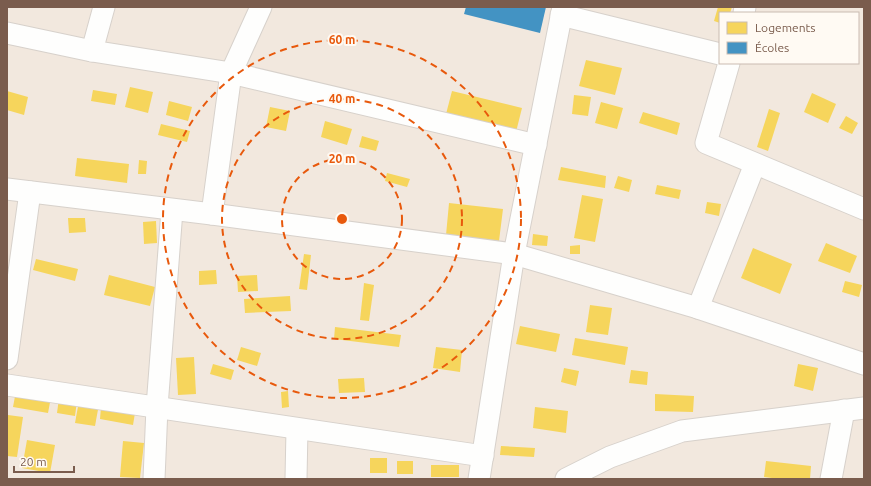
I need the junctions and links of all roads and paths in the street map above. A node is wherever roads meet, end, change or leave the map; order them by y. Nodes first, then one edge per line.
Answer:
1 (104, 7) edge
2 (261, 7) edge
3 (562, 11) edge
4 (7, 33) edge
5 (92, 51) junction
6 (719, 54) edge
7 (729, 64) edge
8 (231, 73) junction
9 (536, 145) junction
10 (755, 164) junction
11 (7, 189) edge
12 (30, 192) junction
13 (864, 209) edge
14 (172, 210) junction
15 (212, 214) junction
16 (514, 254) junction
17 (698, 308) junction
18 (7, 359) edge
19 (864, 364) edge
20 (7, 385) edge
21 (157, 407) junction
22 (864, 408) edge
23 (844, 410) junction
24 (297, 429) junction
25 (483, 456) junction
26 (154, 479) edge
27 (296, 479) edge
28 (480, 479) edge
29 (566, 479) edge
30 (831, 479) edge

1 - 5 street
2 - 8 street
3 - 6 street
3 - 9 street
4 - 5 street
5 - 8 street
7 - 10 street
8 - 9 street
8 - 15 street
9 - 16 street
10 - 13 street
10 - 17 street
11 - 12 street
12 - 14 street
12 - 18 street
14 - 15 street
14 - 21 street
15 - 16 street
16 - 17 street
16 - 25 street
17 - 19 street
20 - 21 street
21 - 24 street
21 - 26 street
22 - 23 street
23 - 29 street
23 - 30 street
24 - 25 street
24 - 27 street
25 - 28 street

